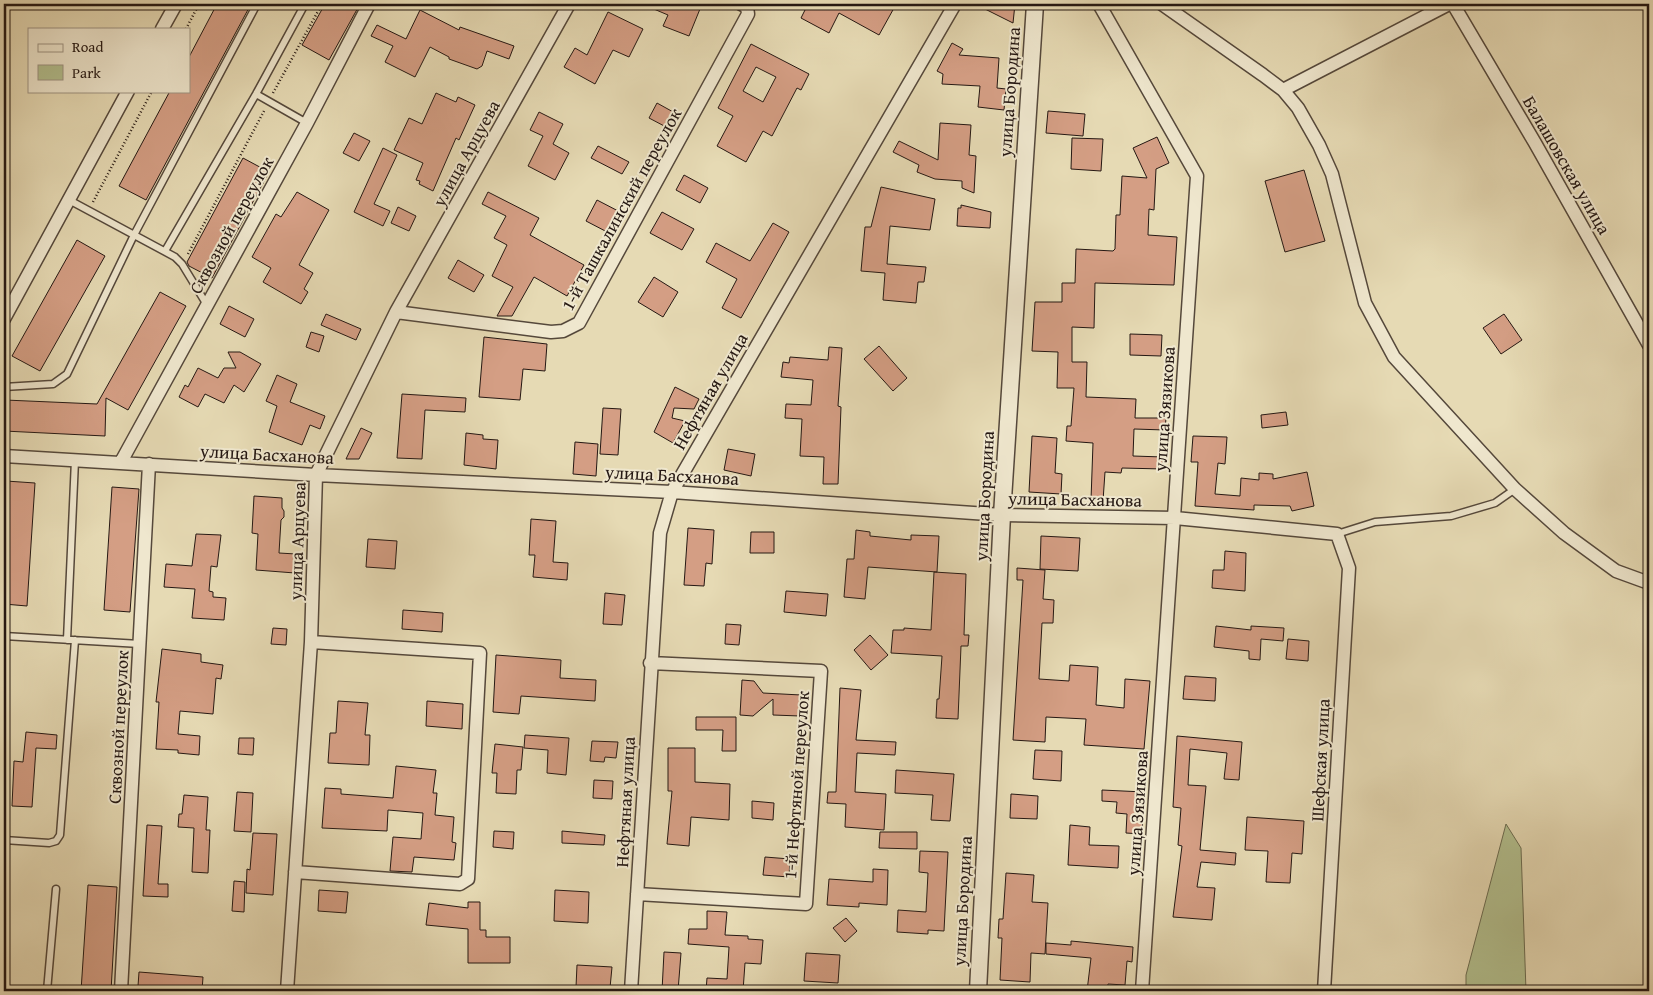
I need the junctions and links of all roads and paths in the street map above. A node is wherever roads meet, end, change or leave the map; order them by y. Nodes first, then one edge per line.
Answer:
1 (176, 4) edge
2 (199, 4) edge
3 (257, 4) edge
4 (305, 4) edge
5 (322, 4) edge
6 (369, 4) edge
7 (569, 4) edge
8 (741, 4) edge
9 (955, 4) edge
10 (1035, 4) edge
11 (1099, 4) edge
12 (1162, 4) edge
13 (1449, 4) edge
14 (1453, 4) edge
15 (163, 28) edge
16 (187, 28) edge
17 (1283, 90) junction
18 (127, 92) edge
19 (151, 92) edge
20 (256, 94) junction
21 (269, 101) junction
22 (307, 123) junction
23 (69, 200) junction
24 (88, 211) junction
25 (134, 235) junction
26 (165, 251) junction
27 (182, 264) junction
28 (207, 305) junction
29 (396, 312) junction
30 (4, 319) edge
31 (1649, 345) edge
32 (4, 387) edge
33 (4, 456) edge
34 (75, 460) junction
35 (121, 462) junction
36 (149, 464) junction
37 (316, 475) junction
38 (1515, 489) junction
39 (672, 492) junction
40 (1002, 515) junction
41 (1174, 518) junction
42 (1337, 534) junction
43 (1649, 583) edge
44 (4, 636) edge
45 (67, 640) junction
46 (75, 640) junction
47 (311, 642) junction
48 (140, 644) junction
49 (650, 662) junction
50 (4, 840) edge
51 (295, 872) junction
52 (56, 890) dead end
53 (637, 894) junction
54 (47, 991) edge
55 (121, 991) edge
56 (286, 991) edge
57 (631, 991) edge
58 (978, 991) edge
59 (1142, 991) edge
60 (1324, 991) edge

1 - 15 street
2 - 16 path
3 - 25 lane
4 - 20 lane
5 - 21 path
6 - 22 street, Сквозной переулок
7 - 29 street, улица Арцуева
8 - 29 street, 1-й Ташкалинский переулок
9 - 39 street, Нефтяная улица
10 - 40 street, улица Бородина
11 - 41 street, улица Зязикова
12 - 17 street
13 - 17 street
14 - 31 street, Балашовская улица
17 - 38 street
18 - 23 street
19 - 24 path
20 - 21 lane
20 - 26 lane
21 - 22 lane
21 - 27 path
22 - 28 street, Сквозной переулок
23 - 24 lane
23 - 30 street
24 - 25 lane
25 - 26 lane
25 - 32 lane
26 - 27 lane
27 - 28 lane
28 - 35 street, Сквозной переулок
29 - 37 street, улица Арцуева
33 - 34 street, улица Басханова
34 - 35 street, улица Басханова
34 - 45 lane
35 - 36 street, улица Басханова
36 - 37 street, улица Басханова
36 - 48 street, Сквозной переулок
37 - 39 street, улица Басханова
37 - 47 street, улица Арцуева
38 - 42 lane
38 - 43 street
39 - 40 street, улица Басханова
39 - 49 street, Нефтяная улица
40 - 41 street, улица Басханова
40 - 58 street, улица Бородина
41 - 42 street, улица Басханова
41 - 59 street, улица Зязикова
42 - 60 street, Шефская улица
44 - 45 lane
45 - 46 lane
46 - 48 lane
46 - 50 lane
47 - 51 street, улица Арцуева
47 - 51 street
48 - 55 street, Сквозной переулок
49 - 53 street, Нефтяная улица
49 - 53 street, 1-й Нефтяной переулок
51 - 56 street, улица Арцуева
52 - 54 lane
53 - 57 street, Нефтяная улица

